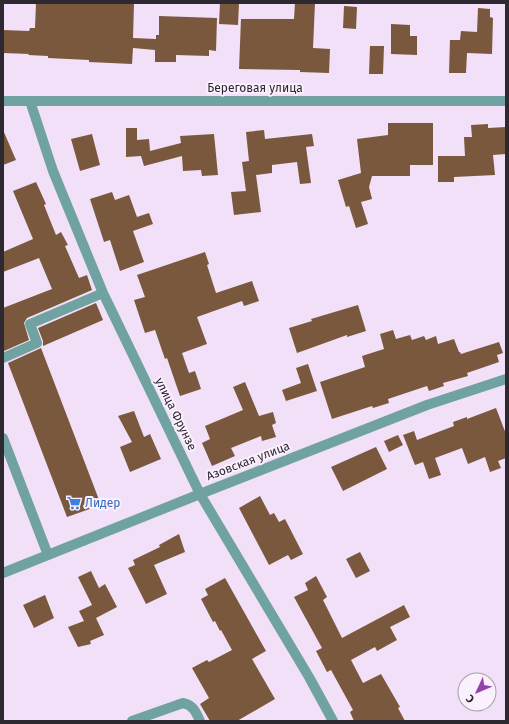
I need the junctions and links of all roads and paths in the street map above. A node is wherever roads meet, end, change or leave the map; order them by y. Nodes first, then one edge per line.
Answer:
1 (3, 101) edge
2 (30, 101) junction
3 (506, 101) edge
4 (103, 293) junction
5 (3, 358) edge
6 (506, 379) edge
7 (3, 438) edge
8 (200, 494) junction
9 (48, 555) junction
10 (3, 573) edge
11 (132, 721) edge
12 (200, 721) edge
13 (333, 721) edge

1 - 2 street, Береговая улица
2 - 3 street, Береговая улица
2 - 4 street, улица Фрунзе
4 - 5 street
4 - 8 street, улица Фрунзе
6 - 8 street, Азовская улица
7 - 9 street
8 - 9 street, Азовская улица
8 - 13 street, улица Фрунзе
9 - 10 street, Азовская улица
11 - 12 street

